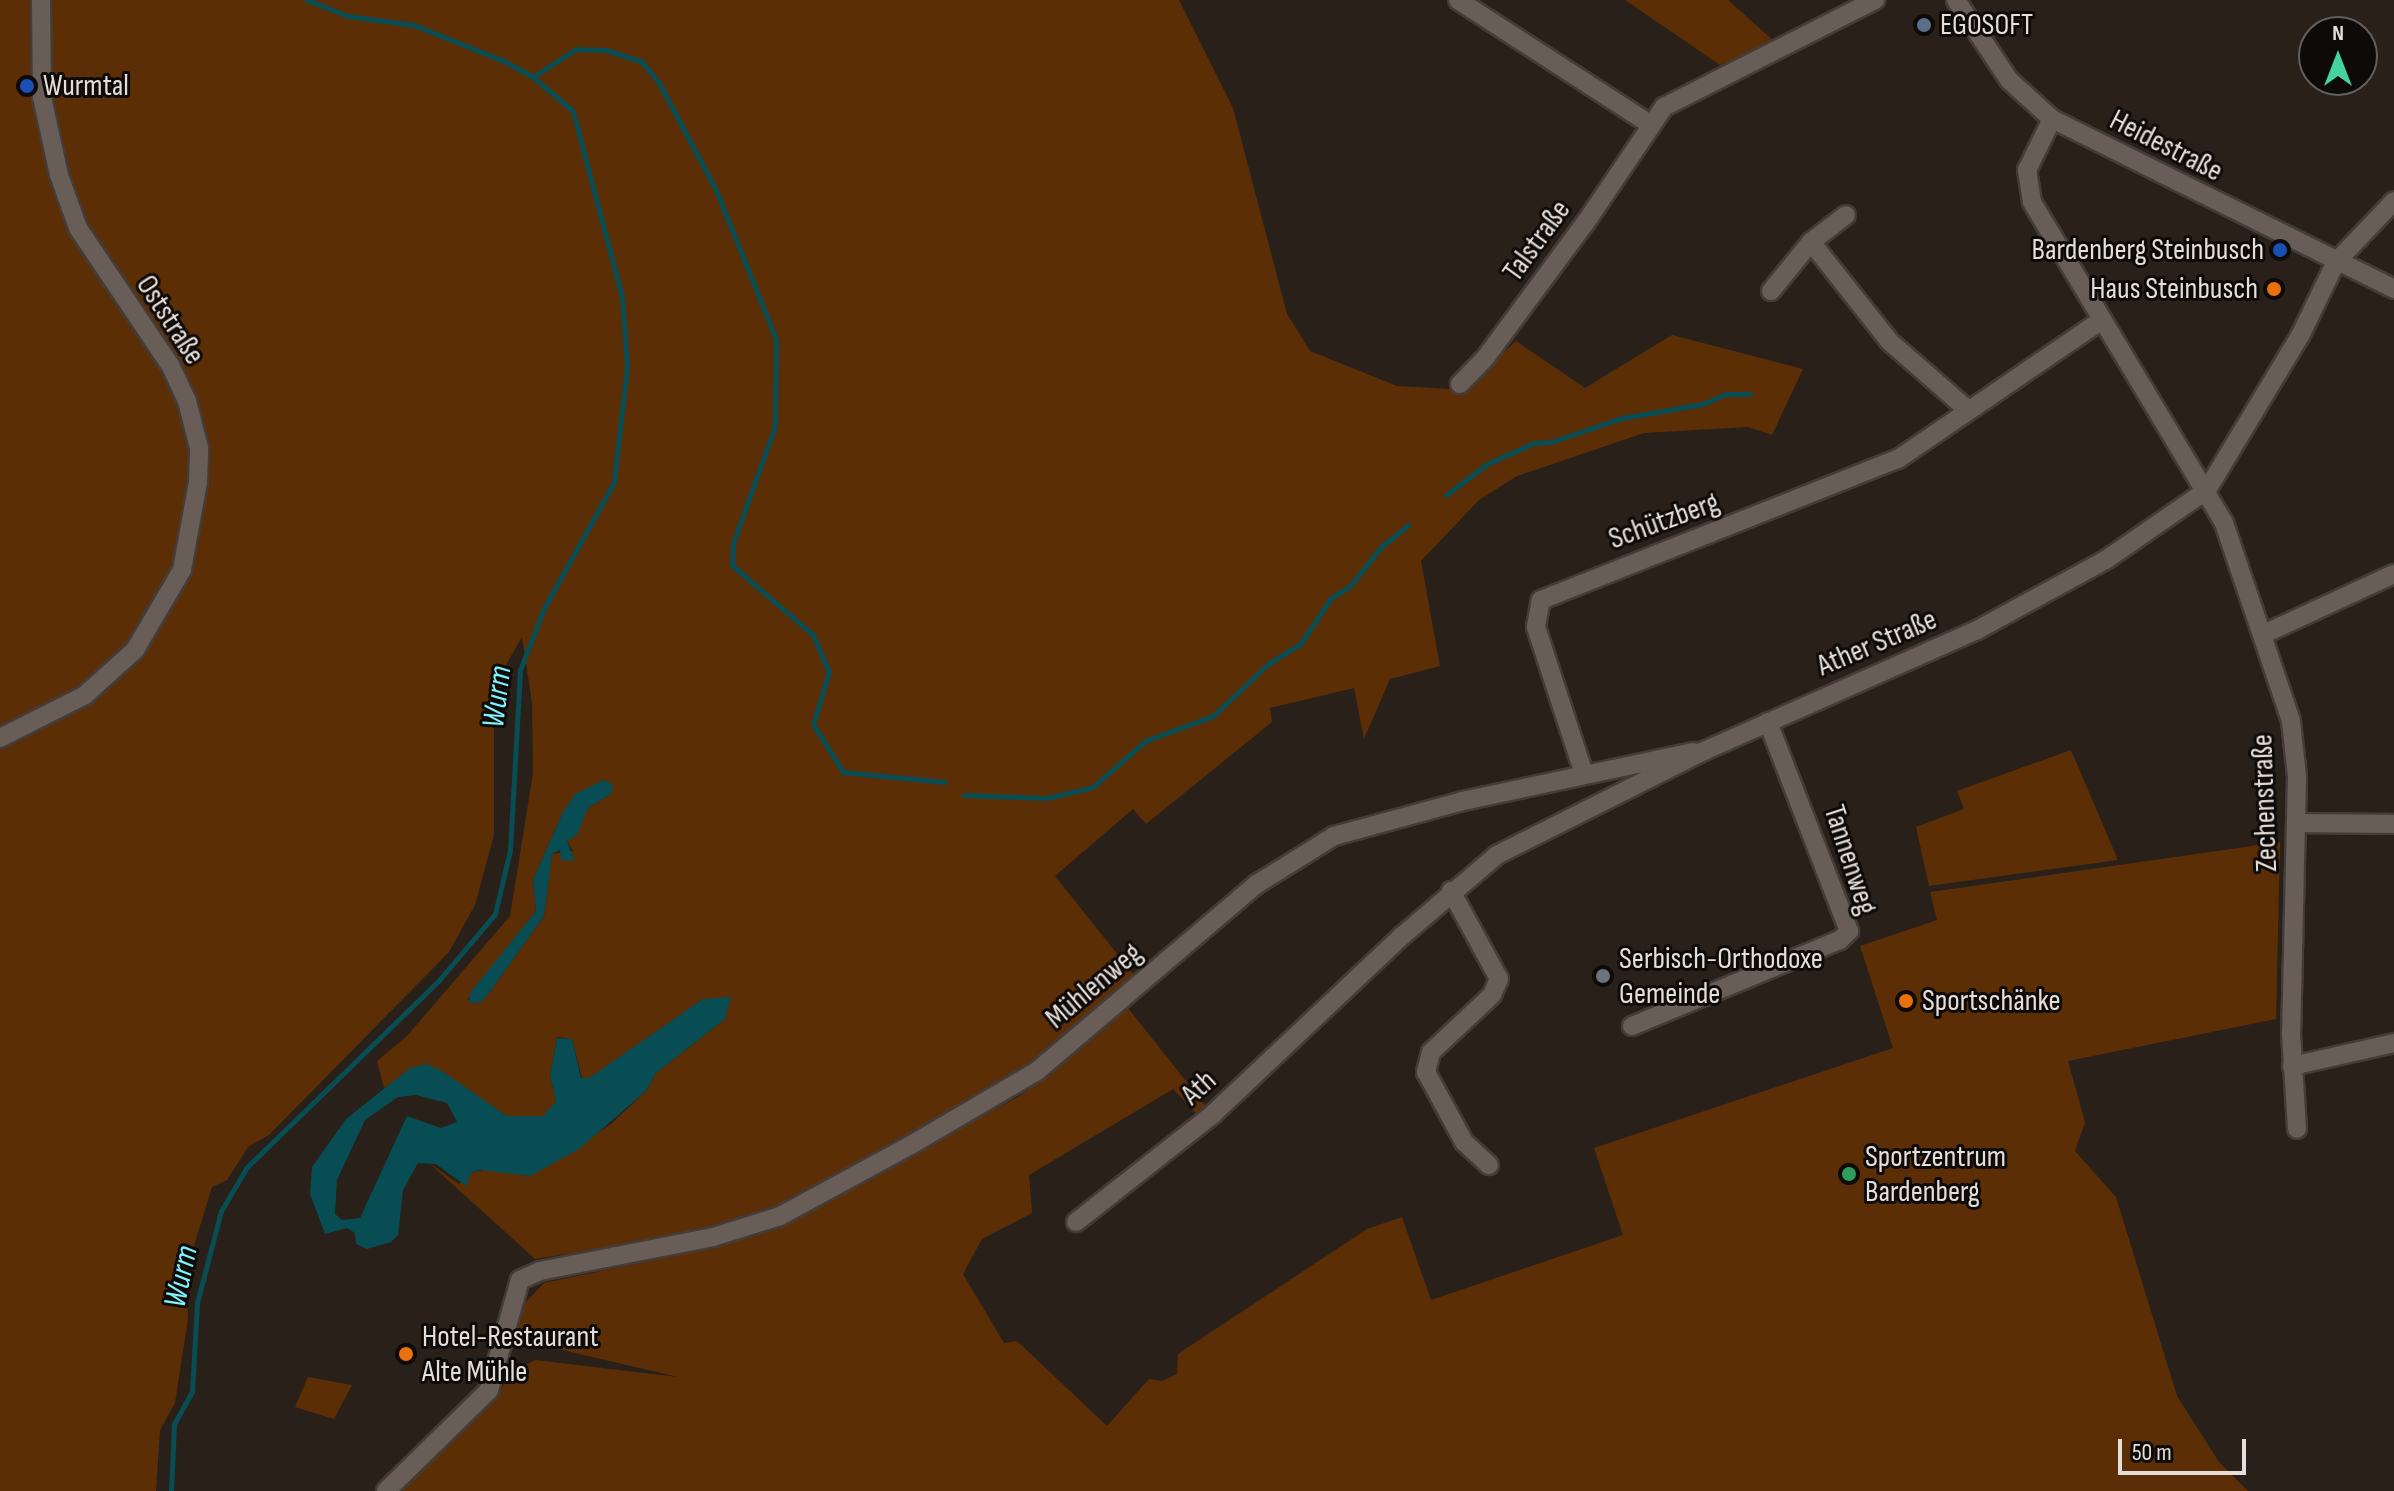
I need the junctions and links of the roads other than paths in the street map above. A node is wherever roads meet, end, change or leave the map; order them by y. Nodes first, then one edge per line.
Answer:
1 (41, 0) edge
2 (1458, 0) edge
3 (1875, 0) edge
4 (1956, 0) edge
5 (2052, 119) junction
6 (1648, 123) junction
7 (2394, 201) edge
8 (1846, 215) dead end
9 (1811, 242) junction
10 (2336, 262) junction
11 (2394, 289) edge
12 (1771, 291) dead end
13 (2102, 320) junction
14 (1460, 384) dead end
15 (1968, 410) junction
16 (2207, 490) junction
17 (2394, 574) edge
18 (2264, 634) junction
19 (1768, 722) junction
20 (0, 738) edge
21 (1704, 751) junction
22 (1584, 774) junction
23 (2297, 823) junction
24 (2394, 824) edge
25 (1451, 891) junction
26 (1350, 984) joint
27 (1632, 1026) dead end
28 (2394, 1043) edge
29 (2292, 1066) junction
30 (2297, 1129) dead end
31 (1489, 1165) dead end
32 (1076, 1222) dead end
33 (386, 1491) edge

1 - 20 street, Oststraße
2 - 6 street
3 - 6 street
4 - 5 street, Heidestraße
5 - 10 street, Heidestraße
5 - 13 street, Zechenstraße
6 - 14 street, Talstraße
7 - 10 street, Ather Straße
8 - 9 street
9 - 12 street
9 - 15 street
10 - 11 street, Heidestraße
10 - 16 street, Ather Straße
13 - 15 street, Schützberg
13 - 16 street, Zechenstraße
15 - 22 street, Schützberg
16 - 18 street, Zechenstraße
16 - 19 street, Ather Straße
17 - 18 street
18 - 23 street, Zechenstraße
19 - 21 street, Ather Straße
19 - 27 street, Tannenweg
21 - 22 street, Mühlenweg
21 - 25 street, Ather Straße
22 - 33 street, Mühlenweg
23 - 24 street
23 - 29 street, Zechenstraße
25 - 26 street, Ather Straße
25 - 31 street
26 - 32 street, Ath
28 - 29 street
29 - 30 street, Zechenstraße

